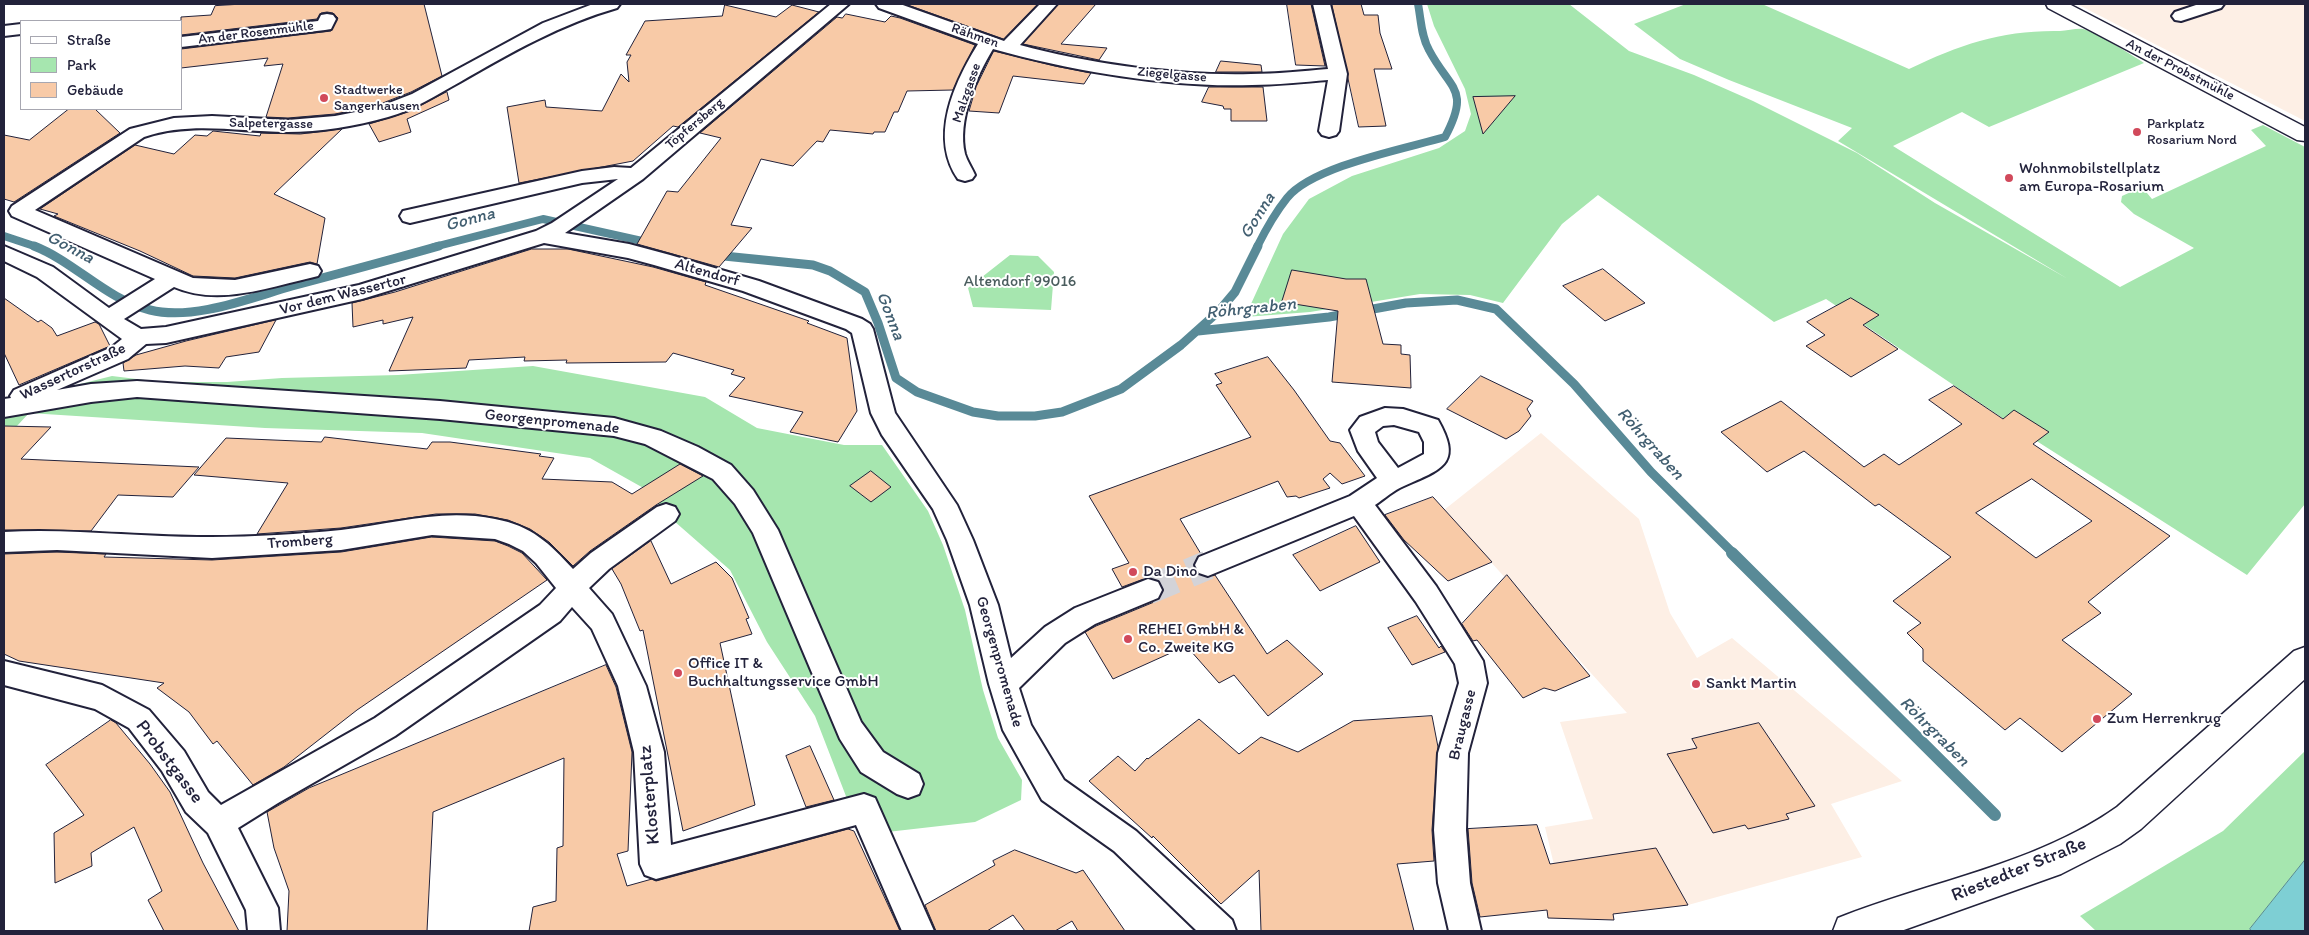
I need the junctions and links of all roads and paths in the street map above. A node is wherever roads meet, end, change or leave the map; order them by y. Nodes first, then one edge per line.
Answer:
1 (611, 4) edge
2 (841, 4) edge
3 (885, 4) edge
4 (1050, 4) edge
5 (1322, 4) edge
6 (2055, 4) edge
7 (2215, 4) edge
8 (2182, 16) dead end
9 (327, 19) dead end
10 (20, 29) edge
11 (4, 31) edge
12 (182, 42) edge
13 (988, 42) junction
14 (1008, 47) junction
15 (1338, 74) junction
16 (1329, 132) dead end
17 (2305, 135) edge
18 (636, 175) junction
19 (965, 175) dead end
20 (410, 216) dead end
21 (551, 232) junction
22 (4, 252) edge
23 (310, 271) dead end
24 (164, 283) junction
25 (117, 313) junction
26 (863, 333) joint
27 (140, 337) junction
28 (120, 353) junction
29 (137, 389) junction
30 (4, 404) edge
31 (4, 408) edge
32 (1393, 480) dead end
33 (1359, 503) junction
34 (666, 514) dead end
35 (4, 542) edge
36 (1208, 565) tunnel mouth
37 (574, 588) junction
38 (1148, 590) tunnel mouth
39 (2305, 660) edge
40 (4, 673) edge
41 (1003, 684) junction
42 (908, 784) dead end
43 (219, 823) junction
44 (264, 931) edge
45 (918, 931) edge
46 (1220, 931) edge
47 (1465, 931) edge
48 (1851, 931) edge

1 - 24 street, Salpetergasse
2 - 18 street, Töpfersberg
3 - 13 street, Rähmen
4 - 14 street, Rähmen
5 - 15 street
6 - 17 main road, An der Probstmühle
7 - 8 street
9 - 12 street, An der Rosenmühle
10 - 11 street
13 - 14 street, Rähmen
13 - 19 street, Malzgasse
14 - 15 street, Ziegelgasse
15 - 16 street
18 - 20 street
18 - 21 street, Töpfersberg
21 - 26 street, Altendorf
21 - 27 street, Vor dem Wassertor
22 - 25 street
23 - 24 street
24 - 25 street
25 - 27 street
26 - 41 street, Georgenpromenade
27 - 28 street, Wassertorstraße
28 - 29 street
28 - 30 street, Wassertorstraße
29 - 31 street, Georgenpromenade
29 - 42 street, Georgenpromenade
32 - 33 street
33 - 36 street
33 - 47 street, Braugasse
34 - 37 street
35 - 37 street, Tromberg
37 - 43 street
37 - 45 street, Klosterplatz
38 - 41 street
39 - 48 main road, Riestedter Straße
40 - 43 street, Probstgasse
41 - 46 street, Georgenpromenade
43 - 44 street, Probstgasse

